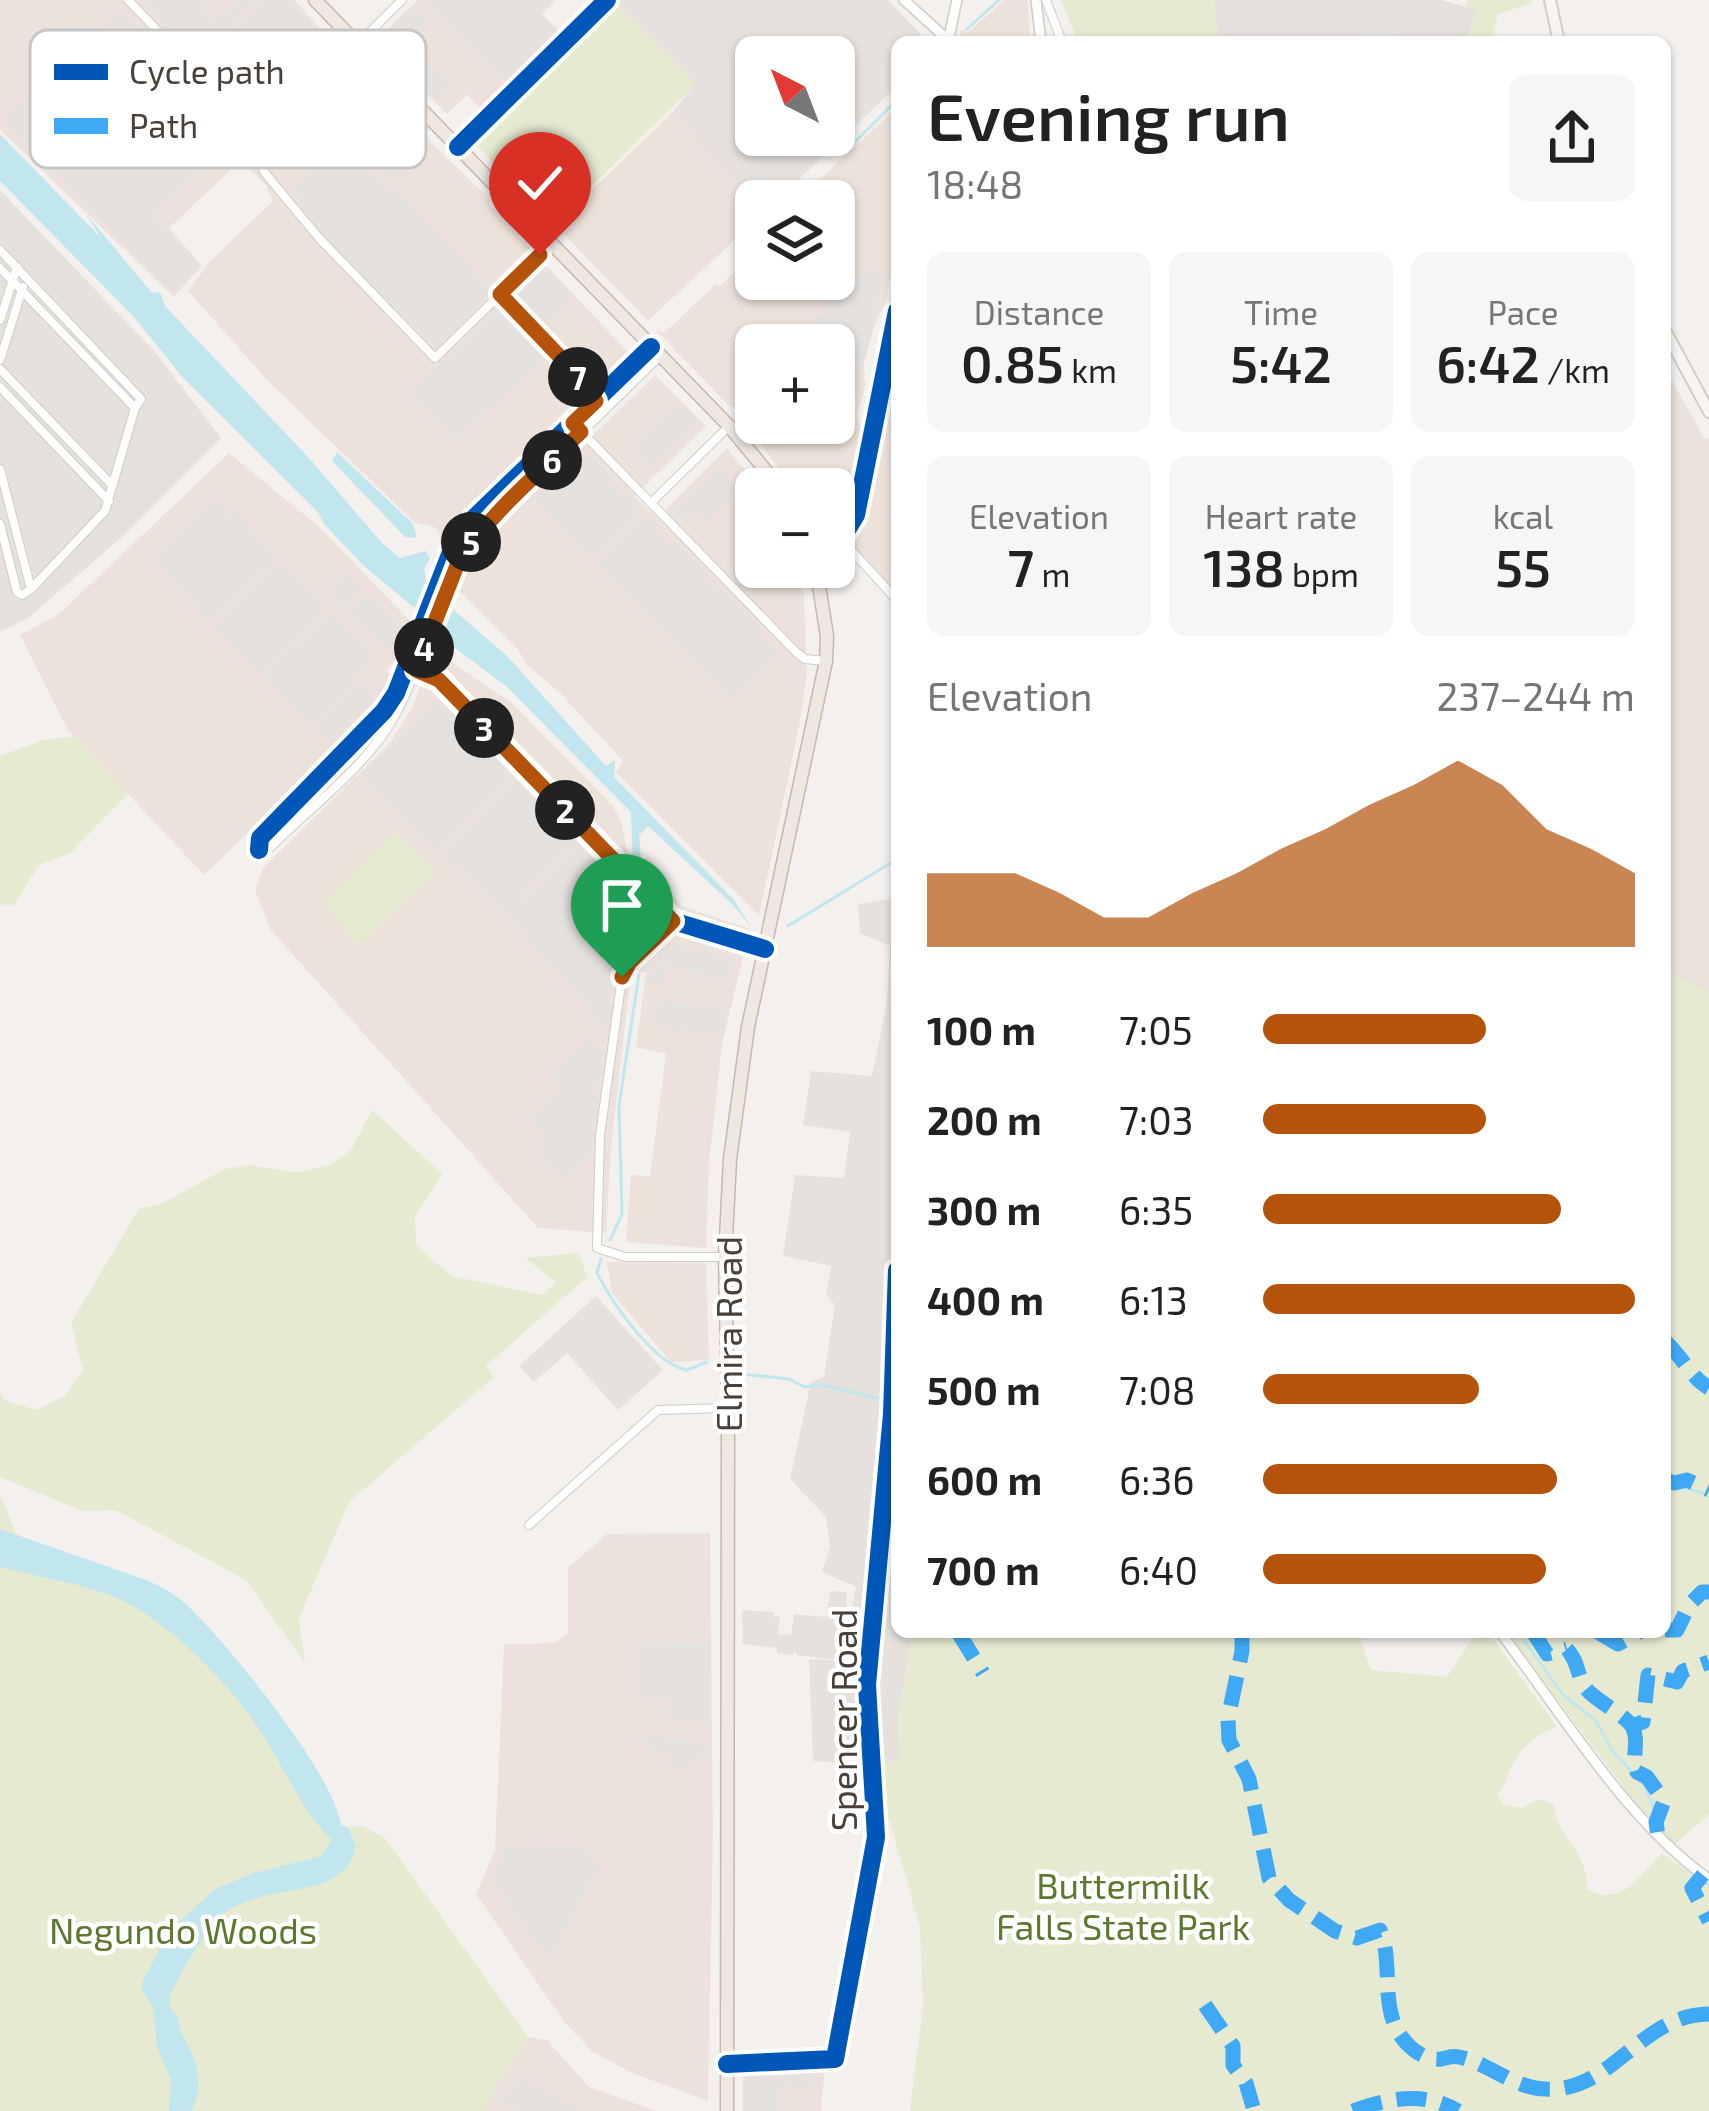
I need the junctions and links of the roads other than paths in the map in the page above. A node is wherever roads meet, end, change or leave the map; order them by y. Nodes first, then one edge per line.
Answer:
1 (128, 0) edge
2 (315, 0) edge
3 (402, 0) edge
4 (608, 0) edge
5 (904, 0) edge
6 (957, 0) edge
7 (1036, 0) edge
8 (1046, 0) edge
9 (1550, 0) edge
10 (157, 30) edge
11 (344, 30) edge
12 (372, 30) edge
13 (943, 36) edge
14 (949, 36) edge
15 (1039, 36) edge
16 (1060, 36) edge
17 (1558, 36) edge
18 (426, 114) edge
19 (458, 147) junction
20 (263, 168) edge
21 (551, 244) junction
22 (0, 250) edge
23 (0, 268) edge
24 (17, 268) junction
25 (27, 278) junction
26 (11, 280) junction
27 (21, 290) junction
28 (500, 294) junction
29 (0, 320) edge
30 (891, 341) edge
31 (1671, 341) edge
32 (655, 352) junction
33 (0, 364) edge
34 (0, 388) edge
35 (596, 401) junction
36 (135, 408) junction
37 (1709, 412) edge
38 (573, 423) junction
39 (729, 426) junction
40 (581, 432) junction
41 (764, 468) edge
42 (0, 469) edge
43 (113, 486) junction
44 (2, 491) edge
45 (109, 501) junction
46 (651, 503) junction
47 (855, 515) edge
48 (0, 524) edge
49 (855, 557) edge
50 (819, 588) edge
51 (31, 589) junction
52 (441, 590) junction
53 (891, 594) edge
54 (826, 661) junction
55 (411, 669) junction
56 (673, 921) junction
57 (765, 949) junction
58 (725, 1257) junction
59 (728, 1408) junction
60 (891, 1425) edge
61 (529, 1525) dead end
62 (1505, 1638) edge
63 (1709, 1879) edge
64 (727, 2064) junction
65 (727, 2111) edge

1 - 10 street
2 - 11 highway
3 - 12 street
4 - 19 street
5 - 13 street
6 - 14 street
7 - 15 street
8 - 16 street
9 - 17 main road
18 - 19 highway
19 - 21 highway
20 - 28 street
21 - 28 street
21 - 32 highway
22 - 24 street
23 - 26 street
24 - 25 street
24 - 26 street
25 - 27 street
25 - 36 street
26 - 27 street
26 - 29 street
27 - 33 street
27 - 36 street
28 - 35 street
30 - 47 street
31 - 37 main road
32 - 35 street
32 - 39 highway
32 - 40 street
33 - 43 street
34 - 45 street
35 - 38 street
36 - 43 street
38 - 40 street
38 - 52 street
39 - 41 highway
39 - 46 street
40 - 46 street
40 - 52 street
42 - 44 street
43 - 45 street
44 - 51 street
45 - 51 street
46 - 54 street
48 - 51 street
49 - 53 street
50 - 54 highway, Elmira Road
52 - 55 street
54 - 57 highway, Elmira Road
55 - 55 street
55 - 56 street
56 - 57 street
56 - 58 street
57 - 58 highway, Elmira Road
58 - 59 highway, Elmira Road
59 - 61 street
59 - 64 highway, Elmira Road
60 - 64 street, Spencer Road
62 - 63 street
64 - 65 highway, Elmira Road

